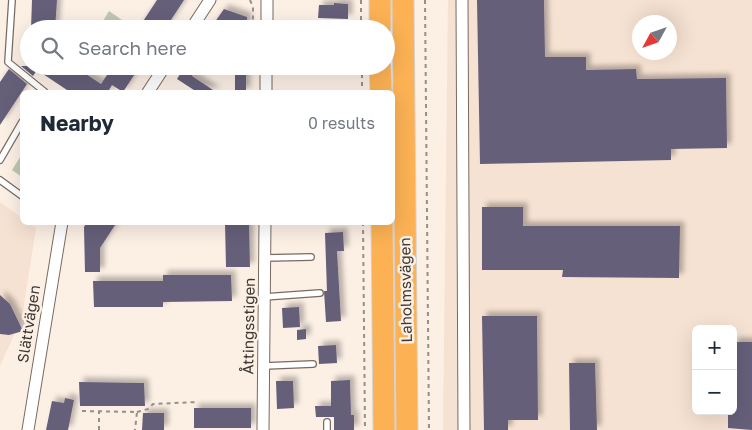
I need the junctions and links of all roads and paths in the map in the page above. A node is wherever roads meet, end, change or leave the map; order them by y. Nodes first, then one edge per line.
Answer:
1 (12, 0) edge
2 (210, 0) edge
3 (250, 0) edge
4 (267, 0) edge
5 (361, 0) edge
6 (380, 0) edge
7 (403, 0) edge
8 (425, 0) edge
9 (462, 0) edge
10 (197, 20) edge
11 (253, 20) edge
12 (267, 20) edge
13 (361, 20) edge
14 (380, 20) edge
15 (20, 72) edge
16 (24, 75) edge
17 (159, 75) edge
18 (266, 75) edge
19 (362, 75) edge
20 (380, 75) edge
21 (43, 90) edge
22 (149, 90) edge
23 (266, 90) edge
24 (362, 90) edge
25 (381, 90) edge
26 (20, 125) edge
27 (0, 160) edge
28 (0, 180) edge
29 (20, 195) edge
30 (62, 225) edge
31 (265, 225) edge
32 (363, 225) edge
33 (382, 225) edge
34 (312, 257) dead end
35 (265, 258) junction
36 (320, 294) dead end
37 (264, 297) junction
38 (313, 364) dead end
39 (264, 366) junction
40 (198, 402) dead end
41 (82, 412) dead end
42 (99, 412) junction
43 (137, 412) junction
44 (327, 422) dead end
45 (28, 430) edge
46 (98, 430) edge
47 (135, 430) edge
48 (263, 430) edge
49 (327, 430) edge
50 (365, 430) edge
51 (384, 430) edge
52 (407, 430) edge
53 (429, 430) edge
54 (464, 430) edge

1 - 15 lane
2 - 10 street
3 - 11 path
4 - 12 street
5 - 13 path
6 - 14 highway
7 - 52 highway, Laholmsvägen
8 - 53 path
9 - 54 street
16 - 21 lane
17 - 22 street
18 - 23 street
19 - 24 path
20 - 25 highway
26 - 27 lane
28 - 29 lane
30 - 45 street, Slättvägen
31 - 35 street, Åttingsstigen
32 - 50 path
33 - 51 highway, Laholmsvägen
34 - 35 lane
35 - 37 street, Åttingsstigen
36 - 37 lane
37 - 39 street, Åttingsstigen
38 - 39 lane
39 - 48 street, Åttingsstigen
40 - 43 path
41 - 42 path
42 - 43 path
42 - 46 path
43 - 47 path
44 - 49 lane

